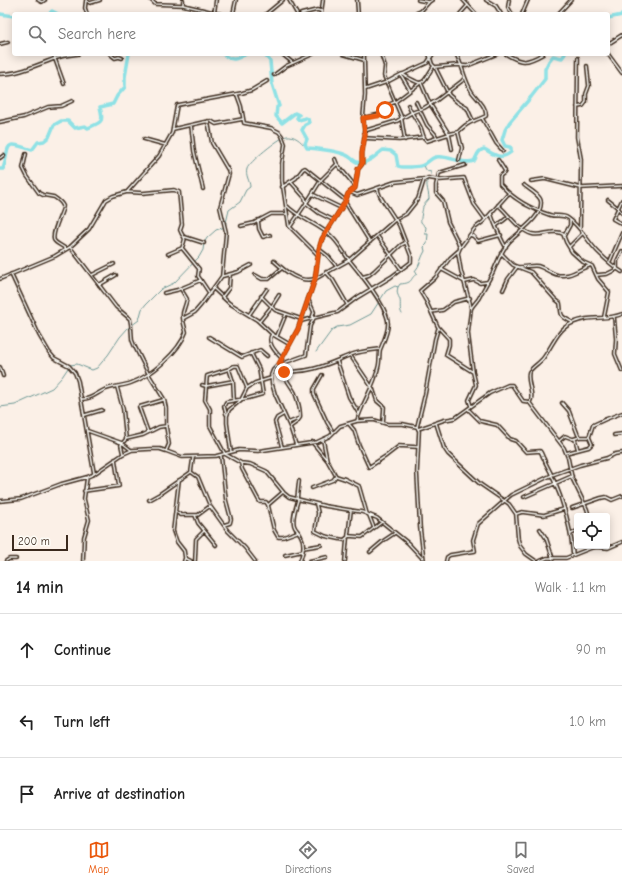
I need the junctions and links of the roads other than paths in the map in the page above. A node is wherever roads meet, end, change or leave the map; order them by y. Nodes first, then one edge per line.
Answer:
1 (38, 0) edge
2 (45, 0) edge
3 (86, 0) edge
4 (100, 0) edge
5 (151, 0) edge
6 (175, 0) edge
7 (183, 0) edge
8 (216, 0) edge
9 (236, 0) edge
10 (283, 0) edge
11 (289, 0) edge
12 (323, 0) edge
13 (357, 0) edge
14 (418, 0) edge
15 (432, 0) edge
16 (463, 0) edge
17 (486, 0) edge
18 (508, 0) edge
19 (528, 0) edge
20 (570, 0) edge
21 (429, 2) junction
22 (175, 4) junction
23 (468, 4) junction
24 (183, 5) junction
25 (321, 11) joint
26 (86, 12) edge
27 (210, 12) edge
28 (214, 12) edge
29 (233, 12) edge
30 (268, 12) edge
31 (296, 12) edge
32 (309, 12) edge
33 (358, 12) edge
34 (418, 12) edge
35 (462, 12) edge
36 (474, 12) edge
37 (500, 12) edge
38 (511, 12) edge
39 (523, 12) edge
40 (560, 12) edge
41 (622, 35) edge
42 (8, 42) dead end
43 (610, 43) edge
44 (0, 44) edge
45 (54, 56) edge
46 (69, 56) edge
47 (112, 56) edge
48 (284, 56) edge
49 (309, 56) edge
50 (350, 56) edge
51 (364, 56) edge
52 (382, 56) edge
53 (457, 56) edge
54 (490, 56) edge
55 (509, 56) edge
56 (539, 56) edge
57 (609, 56) edge
58 (122, 58) dead end
59 (430, 58) joint
60 (578, 58) dead end
61 (55, 59) junction
62 (365, 60) junction
63 (293, 63) junction
64 (461, 66) junction
65 (587, 66) dead end
66 (435, 67) junction
67 (622, 73) edge
68 (0, 74) edge
69 (274, 75) dead end
70 (402, 75) junction
71 (465, 77) junction
72 (267, 81) dead end
73 (387, 82) junction
74 (420, 83) junction
75 (64, 84) dead end
76 (365, 89) junction
77 (410, 90) junction
78 (447, 92) junction
79 (237, 95) junction
80 (72, 102) dead end
81 (395, 102) junction
82 (416, 102) dead end
83 (430, 104) junction
84 (408, 105) dead end
85 (577, 106) junction
86 (420, 110) junction
87 (411, 113) junction
88 (363, 118) junction
89 (401, 118) junction
90 (482, 118) junction
91 (243, 119) junction
92 (208, 121) junction
93 (473, 121) junction
94 (0, 122) edge
95 (191, 125) junction
96 (173, 129) junction
97 (364, 131) junction
98 (458, 132) junction
99 (449, 134) junction
100 (424, 137) junction
101 (364, 138) junction
102 (437, 138) junction
103 (144, 139) dead end
104 (405, 140) junction
105 (166, 145) junction
106 (452, 149) dead end
107 (503, 151) dead end
108 (26, 154) dead end
109 (4, 155) dead end
110 (0, 158) edge
111 (335, 159) dead end
112 (459, 160) dead end
113 (498, 160) dead end
114 (337, 164) junction
115 (465, 165) dead end
116 (321, 180) junction
117 (424, 180) junction
118 (437, 180) junction
119 (531, 181) dead end
120 (290, 182) junction
121 (524, 185) dead end
122 (355, 186) junction
123 (622, 186) edge
124 (282, 187) junction
125 (377, 188) junction
126 (581, 188) junction
127 (203, 189) dead end
128 (127, 192) junction
129 (350, 192) junction
130 (509, 192) junction
131 (312, 194) junction
132 (608, 200) dead end
133 (622, 200) edge
134 (346, 201) junction
135 (306, 203) junction
136 (286, 205) junction
137 (498, 205) junction
138 (341, 208) junction
139 (618, 208) junction
140 (539, 210) junction
141 (491, 213) junction
142 (622, 213) edge
143 (287, 214) junction
144 (298, 214) junction
145 (509, 216) junction
146 (485, 219) junction
147 (258, 220) junction
148 (334, 220) junction
149 (396, 220) junction
150 (570, 220) junction
151 (622, 224) edge
152 (241, 226) dead end
153 (496, 226) junction
154 (290, 227) junction
155 (580, 228) junction
156 (524, 230) junction
157 (326, 232) junction
158 (583, 233) junction
159 (622, 234) edge
160 (270, 235) dead end
161 (470, 235) junction
162 (501, 235) junction
163 (377, 236) junction
164 (564, 236) junction
165 (185, 237) junction
166 (370, 242) junction
167 (204, 243) dead end
168 (405, 243) junction
169 (70, 247) junction
170 (506, 247) junction
171 (569, 247) junction
172 (182, 248) junction
173 (460, 248) junction
174 (66, 249) junction
175 (319, 249) junction
176 (459, 251) junction
177 (622, 251) edge
178 (501, 253) junction
179 (168, 254) dead end
180 (391, 255) junction
181 (318, 256) junction
182 (349, 260) junction
183 (274, 261) dead end
184 (610, 262) junction
185 (114, 264) dead end
186 (251, 265) dead end
187 (591, 265) junction
188 (337, 267) junction
189 (517, 267) junction
190 (282, 268) junction
191 (401, 269) junction
192 (441, 269) junction
193 (617, 269) junction
194 (326, 272) junction
195 (622, 272) edge
196 (11, 274) junction
197 (230, 274) junction
198 (92, 275) junction
199 (116, 275) dead end
200 (255, 275) dead end
201 (597, 275) junction
202 (222, 276) junction
203 (362, 277) junction
204 (0, 279) edge
205 (315, 279) junction
206 (201, 280) junction
207 (464, 282) junction
208 (487, 282) junction
209 (99, 285) junction
210 (214, 288) junction
211 (181, 289) junction
212 (267, 289) dead end
213 (371, 289) junction
214 (503, 290) dead end
215 (164, 293) dead end
216 (210, 294) junction
217 (279, 294) dead end
218 (222, 296) junction
219 (261, 296) junction
220 (470, 298) junction
221 (308, 300) junction
222 (348, 304) junction
223 (272, 306) junction
224 (471, 309) junction
225 (432, 312) junction
226 (286, 314) junction
227 (622, 314) edge
228 (249, 315) junction
229 (604, 317) junction
230 (614, 317) junction
231 (184, 318) junction
232 (313, 318) junction
233 (301, 320) junction
234 (260, 322) junction
235 (572, 322) junction
236 (438, 327) junction
237 (272, 334) junction
238 (277, 336) junction
239 (209, 337) dead end
240 (289, 344) junction
241 (380, 349) junction
242 (251, 353) junction
243 (350, 355) junction
244 (268, 356) dead end
245 (282, 359) junction
246 (337, 360) junction
247 (281, 364) junction
248 (0, 367) edge
249 (284, 368) junction
250 (229, 369) junction
251 (473, 372) junction
252 (622, 372) edge
253 (149, 375) junction
254 (322, 375) dead end
255 (4, 376) dead end
256 (271, 378) junction
257 (233, 381) junction
258 (261, 381) junction
259 (202, 385) dead end
260 (206, 386) junction
261 (372, 386) junction
262 (117, 387) junction
263 (247, 388) junction
264 (82, 399) junction
265 (164, 399) junction
266 (234, 400) junction
267 (241, 400) junction
268 (529, 402) junction
269 (562, 403) dead end
270 (472, 406) junction
271 (467, 409) junction
272 (102, 410) dead end
273 (622, 413) edge
274 (226, 414) dead end
275 (284, 414) junction
276 (359, 414) junction
277 (85, 415) junction
278 (299, 419) junction
279 (357, 422) junction
280 (288, 423) junction
281 (383, 423) junction
282 (436, 423) junction
283 (349, 424) junction
284 (166, 426) junction
285 (290, 427) junction
286 (417, 428) junction
287 (88, 431) junction
288 (148, 432) junction
289 (333, 432) junction
290 (622, 434) edge
291 (614, 435) dead end
292 (581, 437) junction
293 (589, 437) junction
294 (126, 439) junction
295 (575, 439) junction
296 (323, 440) junction
297 (559, 441) junction
298 (312, 442) junction
299 (122, 443) junction
300 (296, 445) junction
301 (282, 447) junction
302 (417, 447) junction
303 (132, 450) junction
304 (578, 450) junction
305 (166, 451) junction
306 (231, 452) junction
307 (566, 453) junction
308 (622, 453) edge
309 (123, 454) junction
310 (225, 454) junction
311 (221, 456) junction
312 (194, 458) junction
313 (115, 459) junction
314 (327, 460) junction
315 (241, 463) junction
316 (570, 469) junction
317 (191, 472) junction
318 (94, 474) junction
319 (552, 475) junction
320 (336, 476) junction
321 (572, 476) junction
322 (87, 477) junction
323 (179, 480) junction
324 (299, 482) dead end
325 (555, 483) junction
326 (312, 488) dead end
327 (84, 491) junction
328 (283, 492) junction
329 (622, 496) edge
330 (524, 497) dead end
331 (149, 500) dead end
332 (298, 500) junction
333 (504, 500) junction
334 (0, 501) edge
335 (585, 503) junction
336 (316, 504) junction
337 (268, 505) junction
338 (210, 506) junction
339 (572, 508) dead end
340 (564, 509) junction
341 (351, 510) junction
342 (176, 512) junction
343 (588, 513) edge
344 (516, 514) junction
345 (195, 515) junction
346 (368, 515) junction
347 (382, 522) junction
348 (224, 525) junction
349 (374, 528) junction
350 (540, 529) dead end
351 (204, 531) junction
352 (297, 532) junction
353 (574, 532) edge
354 (396, 533) junction
355 (571, 534) junction
356 (348, 536) junction
357 (347, 539) junction
358 (622, 542) edge
359 (216, 545) dead end
360 (321, 545) dead end
361 (610, 547) edge
362 (303, 548) junction
363 (586, 549) edge
364 (303, 551) junction
365 (370, 552) dead end
366 (286, 555) dead end
367 (573, 555) junction
368 (327, 557) dead end
369 (185, 558) junction
370 (16, 559) dead end
371 (554, 559) junction
372 (423, 560) edge
373 (6, 561) edge
374 (83, 561) edge
375 (184, 561) edge
376 (191, 561) edge
377 (196, 561) edge
378 (255, 561) edge
379 (300, 561) edge
380 (309, 561) edge
381 (345, 561) edge
382 (446, 561) edge
383 (536, 561) edge
384 (540, 561) edge

1 - 2 street
3 - 4 street
3 - 26 street
5 - 22 street
6 - 22 street
7 - 24 street
8 - 28 street
9 - 29 street
10 - 30 street
11 - 31 street
12 - 25 street
13 - 33 street
14 - 21 street
15 - 21 street
16 - 23 street
17 - 37 street
18 - 38 street
19 - 39 street
20 - 40 street
21 - 34 street
22 - 24 street
23 - 35 street
23 - 36 street
24 - 27 street
25 - 32 street
41 - 43 street
42 - 44 street
45 - 61 street
46 - 61 street
47 - 58 street
48 - 63 street
49 - 63 street
50 - 62 street
51 - 62 street
52 - 73 street
53 - 64 street
54 - 64 street
55 - 56 street
57 - 67 street
59 - 66 street
59 - 70 street
60 - 85 street
61 - 68 street
61 - 75 street
62 - 76 street
63 - 69 street
64 - 66 street
64 - 71 street
65 - 85 street
66 - 74 street
66 - 78 street
70 - 73 street
70 - 74 street
70 - 77 street
71 - 78 street
71 - 90 street
72 - 79 street
73 - 76 street
73 - 81 street
74 - 77 street
74 - 83 street
76 - 88 street
77 - 81 street
78 - 83 street
78 - 93 street
79 - 91 street
79 - 96 street
80 - 94 street
81 - 88 street
81 - 89 street
82 - 86 street
83 - 86 street
83 - 99 street
84 - 87 street
85 - 126 street
86 - 87 street
86 - 102 street
87 - 89 street
87 - 100 street
88 - 97 street
89 - 97 street
89 - 104 street
90 - 93 street
90 - 107 street
91 - 92 street
91 - 124 street
92 - 95 street
92 - 202 street
93 - 98 street
95 - 96 street
95 - 127 street
96 - 105 street
97 - 101 street
98 - 99 street
98 - 112 street
99 - 102 street
99 - 106 street
100 - 102 street
100 - 104 street
101 - 104 street
101 - 122 street
103 - 105 street
105 - 128 street
108 - 174 street
109 - 110 street
111 - 114 street
113 - 130 street
114 - 116 street
114 - 122 street
115 - 118 street
116 - 120 street
116 - 131 street
116 - 134 street
117 - 118 street
117 - 125 street
117 - 149 street
118 - 146 street
118 - 173 street
119 - 126 street
120 - 124 street
120 - 135 street
121 - 140 street
122 - 129 street
123 - 126 street
124 - 136 street
125 - 129 street
125 - 149 street
126 - 155 street
128 - 165 street
128 - 169 street
129 - 134 street
130 - 137 street
130 - 140 street
131 - 135 street
131 - 138 street
132 - 139 street
133 - 139 street
134 - 138 street
134 - 166 street
135 - 144 street
135 - 148 street
136 - 143 street
136 - 144 street
137 - 141 street
137 - 145 street
138 - 148 street
139 - 142 street
139 - 151 street
140 - 150 street
140 - 156 street
141 - 146 street
141 - 153 street
143 - 147 street
143 - 154 street
144 - 154 street
144 - 157 street
145 - 153 street
145 - 156 street
146 - 161 street
147 - 152 street
147 - 160 street
148 - 157 street
149 - 163 street
149 - 168 street
150 - 155 street
150 - 164 street
153 - 162 street
154 - 181 street
155 - 158 street
156 - 164 street
156 - 170 street
157 - 175 street
157 - 182 street
158 - 171 street
158 - 184 street
159 - 184 street
161 - 162 street
161 - 173 street
162 - 170 street
163 - 166 street
163 - 180 street
164 - 171 street
165 - 167 street
165 - 172 street
166 - 182 street
168 - 180 street
168 - 191 street
169 - 174 street
169 - 198 street
170 - 178 street
171 - 187 street
172 - 179 street
172 - 206 street
173 - 176 street
174 - 196 street
175 - 181 street
175 - 188 street
176 - 192 street
176 - 207 street
177 - 193 street
178 - 189 street
178 - 208 street
180 - 191 street
180 - 203 street
181 - 205 street
182 - 188 street
182 - 203 street
183 - 190 street
184 - 193 street
185 - 198 street
186 - 197 street
187 - 189 street
187 - 201 street
188 - 194 street
189 - 214 street
189 - 235 street
190 - 200 street
190 - 205 street
191 - 213 street
192 - 207 street
192 - 225 street
193 - 195 street
193 - 201 street
194 - 205 street
194 - 222 street
196 - 204 street
196 - 264 street
197 - 202 street
197 - 218 street
198 - 209 street
199 - 209 street
201 - 229 street
202 - 210 street
203 - 213 street
205 - 221 street
206 - 211 street
206 - 216 street
207 - 208 street
207 - 220 street
208 - 224 street
209 - 253 street
210 - 216 street
210 - 218 street
211 - 215 street
211 - 231 street
212 - 219 street
213 - 222 street
213 - 241 street
216 - 231 street
217 - 223 street
218 - 228 street
219 - 223 street
219 - 228 street
220 - 224 street
220 - 225 street
221 - 232 street
221 - 233 street
222 - 232 street
223 - 226 street
223 - 234 street
224 - 251 street
225 - 236 street
226 - 233 street
226 - 238 street
227 - 230 street
228 - 234 street
229 - 230 street
229 - 235 street
230 - 252 street
231 - 253 street
232 - 233 street
232 - 247 street
233 - 240 street
234 - 237 street
235 - 268 street
236 - 251 street
236 - 286 street
237 - 238 street
237 - 245 street
238 - 240 street
239 - 242 street
240 - 245 street
241 - 243 street
241 - 261 street
242 - 244 street
242 - 258 street
243 - 246 street
243 - 261 street
245 - 247 street
246 - 249 street
246 - 276 street
247 - 249 street
247 - 256 street
248 - 255 street
249 - 278 street
250 - 257 street
250 - 260 street
250 - 263 street
251 - 270 street
253 - 262 street
253 - 265 street
254 - 289 street
256 - 258 street
256 - 275 street
257 - 260 street
257 - 266 street
258 - 263 street
258 - 267 street
259 - 260 street
260 - 310 street
261 - 276 street
261 - 281 street
262 - 264 street
262 - 294 street
263 - 267 street
264 - 277 street
265 - 284 street
265 - 288 street
266 - 267 street
266 - 274 street
267 - 306 street
268 - 270 street
268 - 297 street
269 - 292 street
270 - 271 street
271 - 282 street
271 - 319 street
272 - 277 street
273 - 293 street
275 - 280 street
275 - 301 street
276 - 279 street
277 - 287 street
278 - 280 street
278 - 285 street
279 - 281 street
279 - 283 street
280 - 285 street
281 - 286 street
282 - 286 street
282 - 333 street
283 - 289 street
283 - 302 street
284 - 288 street
284 - 305 street
285 - 300 street
286 - 302 street
287 - 299 street
287 - 318 street
288 - 294 street
289 - 296 street
290 - 291 street
292 - 293 street
292 - 295 street
293 - 304 street
294 - 299 street
295 - 297 street
295 - 304 street
296 - 298 street
296 - 314 street
297 - 307 street
298 - 300 street
298 - 314 street
299 - 303 street
299 - 309 street
300 - 301 street
301 - 306 street
302 - 372 street
303 - 305 street
303 - 309 street
304 - 307 street
305 - 312 street
306 - 310 street
307 - 316 street
308 - 316 street
309 - 313 street
310 - 311 street
310 - 315 street
311 - 312 street
311 - 348 street
312 - 317 street
313 - 318 street
313 - 327 street
314 - 320 street
315 - 328 street
315 - 337 street
316 - 319 street
316 - 321 street
317 - 323 street
317 - 338 street
318 - 322 street
319 - 325 street
319 - 333 street
320 - 326 street
320 - 346 street
321 - 325 street
321 - 335 street
322 - 327 street
322 - 334 street
323 - 331 street
323 - 342 street
324 - 332 street
325 - 330 street
325 - 340 street
327 - 374 street
328 - 332 street
328 - 337 street
329 - 335 street
332 - 336 street
332 - 352 street
333 - 344 street
333 - 382 street
335 - 339 street
335 - 343 street
336 - 341 street
336 - 357 street
337 - 352 street
338 - 345 street
338 - 348 street
340 - 344 street
340 - 355 street
341 - 346 street
341 - 356 street
342 - 345 street
342 - 369 street
344 - 383 street
345 - 351 street
346 - 347 street
346 - 349 street
347 - 349 street
347 - 354 street
348 - 378 street
349 - 356 street
350 - 371 street
351 - 359 street
351 - 377 street
352 - 362 street
353 - 355 street
354 - 365 street
354 - 372 street
355 - 367 street
356 - 357 street
357 - 381 street
358 - 361 street
360 - 362 street
362 - 364 street
363 - 367 street
364 - 366 street
364 - 379 street
367 - 371 street
368 - 380 street
369 - 375 street
369 - 376 street
370 - 373 street
371 - 384 street

